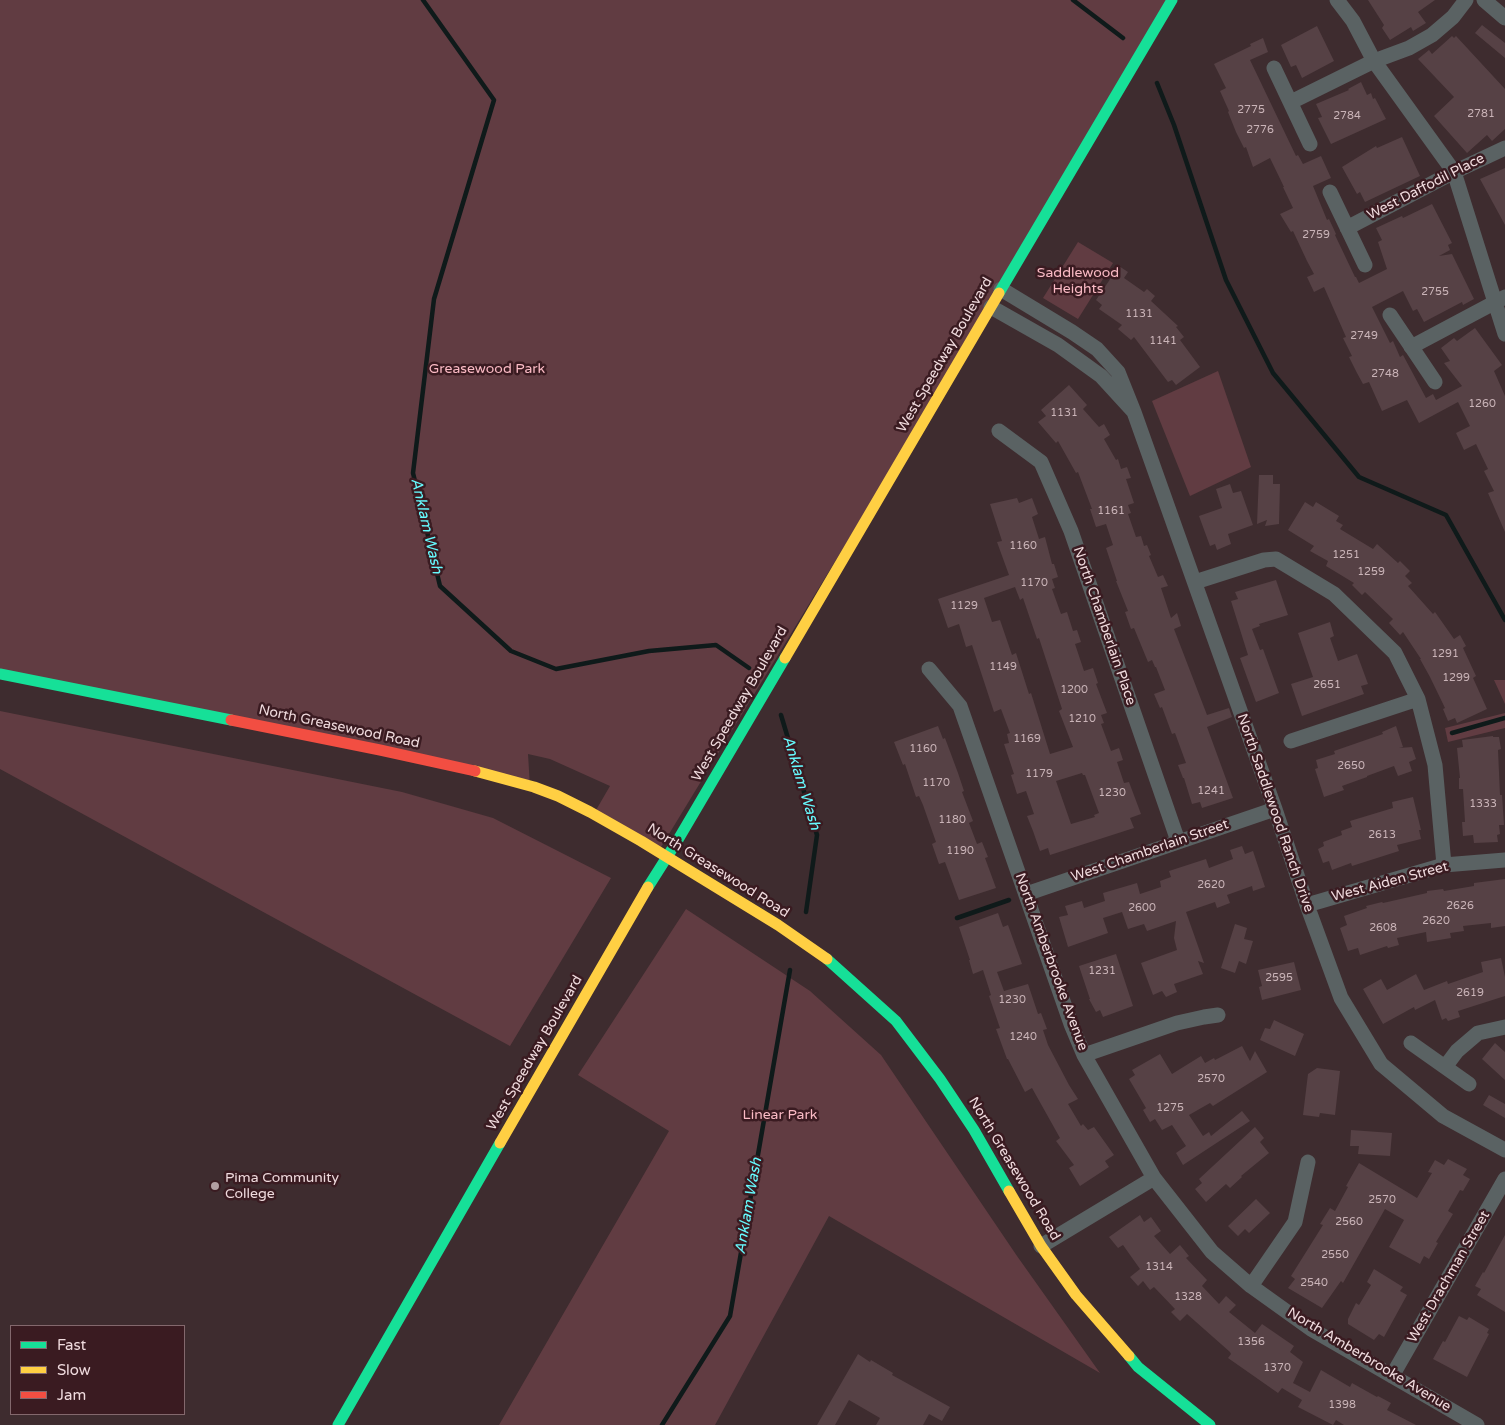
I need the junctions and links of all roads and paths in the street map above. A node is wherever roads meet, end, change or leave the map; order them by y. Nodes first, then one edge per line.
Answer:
1 (1172, 0) edge
2 (1337, 0) edge
3 (1466, 0) edge
4 (1484, 0) edge
5 (1505, 18) edge
6 (1374, 61) junction
7 (1274, 68) dead end
8 (1291, 102) junction
9 (1310, 144) dead end
10 (1505, 148) edge
11 (1454, 172) junction
12 (1330, 192) dead end
13 (1347, 228) junction
14 (1365, 266) dead end
15 (1001, 289) junction
16 (1500, 300) edge
17 (991, 307) junction
18 (1390, 315) dead end
19 (1505, 334) edge
20 (1412, 347) junction
21 (1435, 382) dead end
22 (1134, 412) junction
23 (999, 431) dead end
24 (1195, 582) junction
25 (929, 669) dead end
26 (0, 674) edge
27 (1418, 699) junction
28 (1291, 740) dead end
29 (1275, 809) junction
30 (1178, 841) junction
31 (666, 857) junction
32 (1505, 860) edge
33 (1444, 865) junction
34 (1026, 894) junction
35 (1306, 904) junction
36 (1218, 1015) dead end
37 (1505, 1027) edge
38 (1411, 1043) dead end
39 (1084, 1055) junction
40 (1445, 1067) junction
41 (1468, 1084) dead end
42 (1505, 1150) edge
43 (1308, 1162) dead end
44 (1154, 1178) junction
45 (1505, 1179) edge
46 (1041, 1246) junction
47 (1251, 1286) junction
48 (1392, 1376) junction
49 (338, 1425) edge
50 (1210, 1425) edge
51 (1477, 1425) edge

1 - 15 main road, West Speedway Boulevard
2 - 6 street
3 - 6 street
4 - 5 street
6 - 8 street
6 - 11 street
7 - 8 street
8 - 9 street
10 - 11 street, West Daffodil Place
11 - 13 street, West Daffodil Place
11 - 16 street
12 - 13 street
13 - 14 street
15 - 17 main road, West Speedway Boulevard
15 - 22 street, North Saddlewood Ranch Drive
16 - 19 street
16 - 20 street
17 - 22 street, North Saddlewood Ranch Drive
17 - 31 main road, West Speedway Boulevard
18 - 20 street
20 - 21 street
22 - 24 street, North Saddlewood Ranch Drive
23 - 30 street, North Chamberlain Place
24 - 27 street
24 - 29 street, North Saddlewood Ranch Drive
25 - 34 street, North Amberbrooke Avenue
26 - 31 main road, North Greasewood Road
27 - 28 street
27 - 33 street
29 - 30 street, West Chamberlain Street
29 - 35 street, North Saddlewood Ranch Drive
30 - 34 street, West Chamberlain Street
31 - 46 main road, North Greasewood Road
31 - 49 main road, West Speedway Boulevard
32 - 33 street, West Aiden Street
33 - 35 street, West Aiden Street
34 - 39 street, North Amberbrooke Avenue
35 - 42 street, North Saddlewood Ranch Drive
36 - 39 street
37 - 40 street
38 - 40 street
39 - 44 street, North Amberbrooke Avenue
40 - 41 street
43 - 47 street
44 - 46 street
44 - 47 street, North Amberbrooke Avenue
45 - 48 street, West Drachman Street
46 - 50 main road, North Greasewood Road
47 - 48 street, North Amberbrooke Avenue
48 - 51 street, North Amberbrooke Avenue

